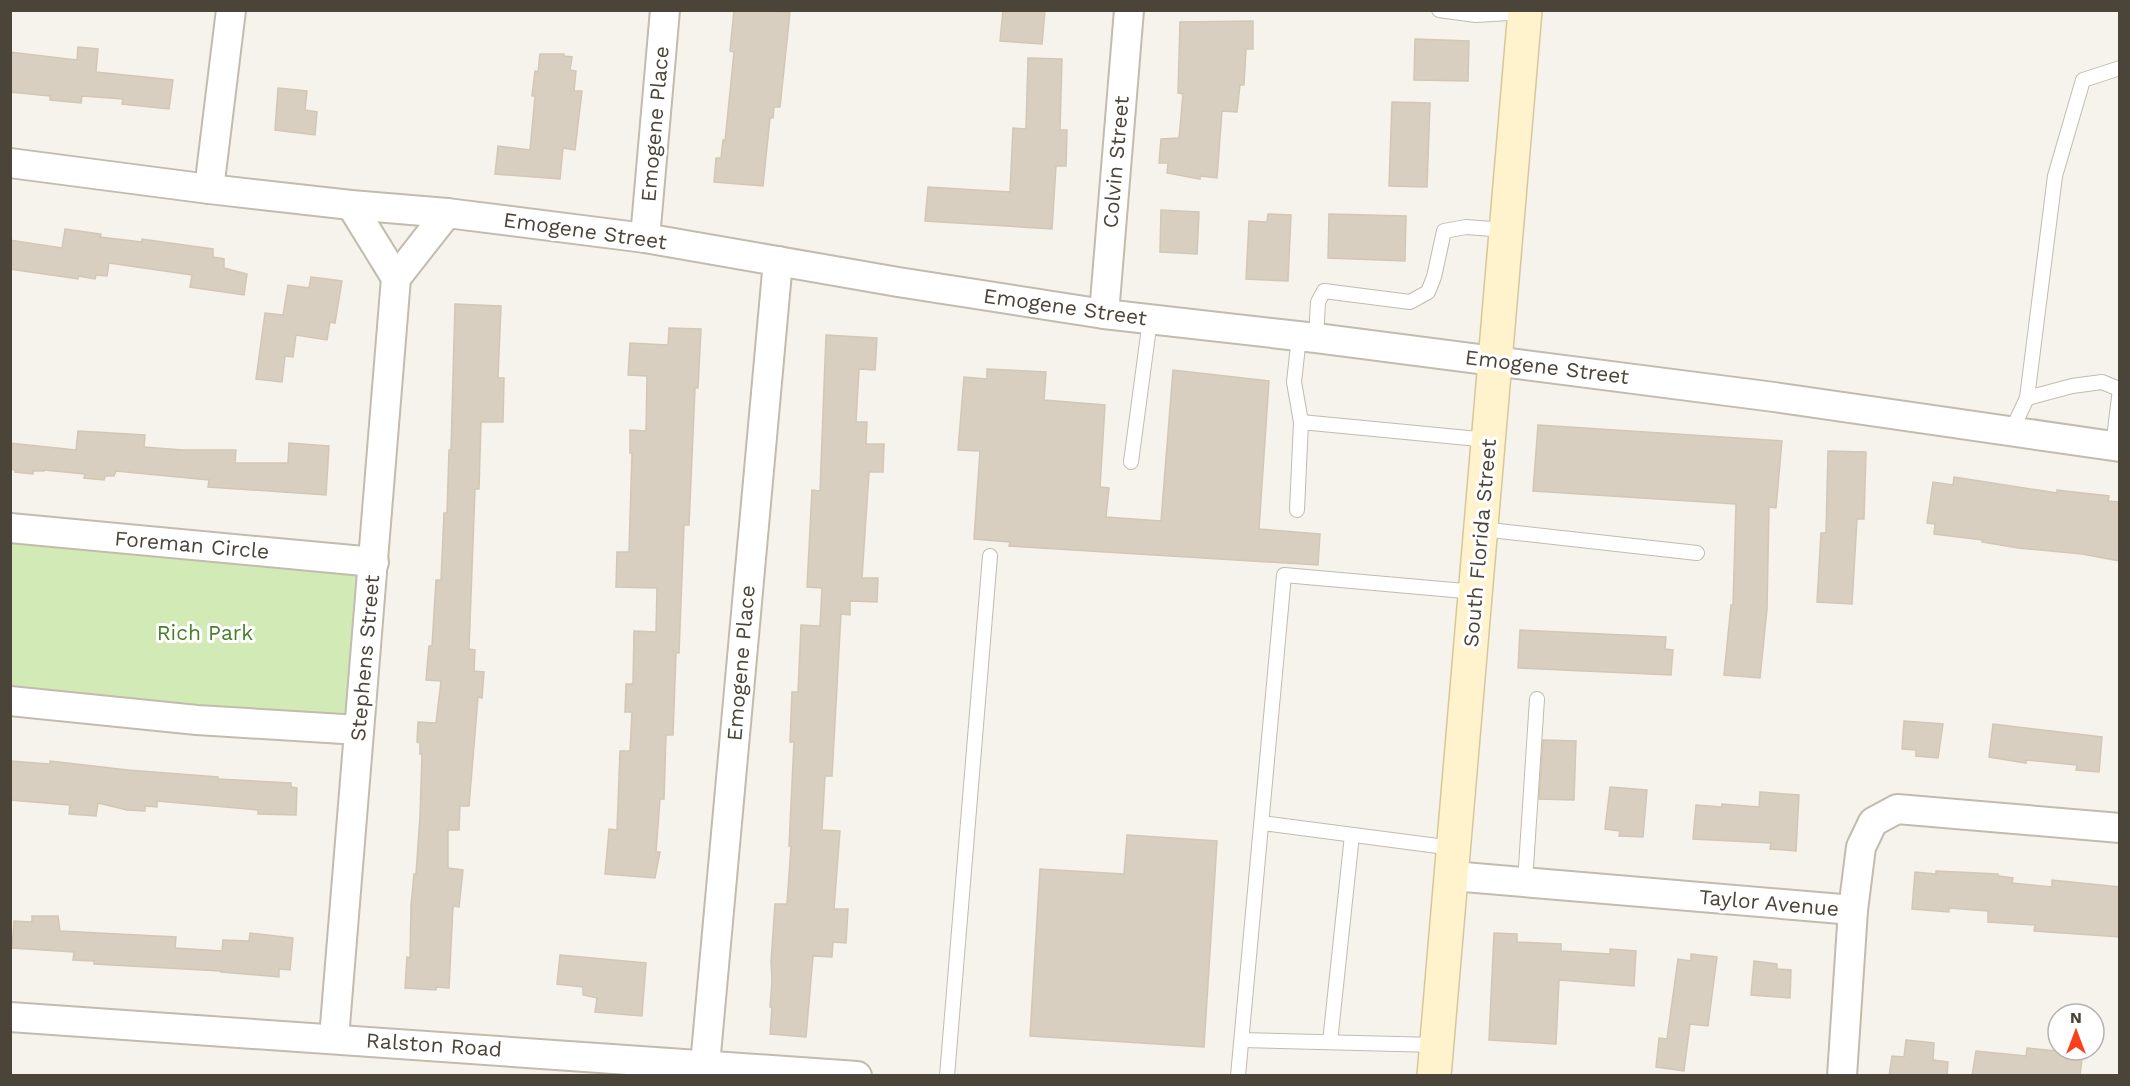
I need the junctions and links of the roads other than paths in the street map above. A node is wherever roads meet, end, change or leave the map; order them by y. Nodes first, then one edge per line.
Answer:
1 (231, 10) edge
2 (665, 10) edge
3 (1129, 10) edge
4 (1439, 10) edge
5 (1525, 11) edge
6 (2120, 68) edge
7 (10, 163) edge
8 (209, 189) junction
9 (351, 205) junction
10 (447, 213) junction
11 (1506, 230) junction
12 (645, 238) junction
13 (777, 261) junction
14 (396, 278) junction
15 (1104, 314) junction
16 (1150, 320) junction
17 (1308, 338) junction
18 (1494, 361) junction
19 (2119, 389) edge
20 (2027, 398) junction
21 (1301, 422) junction
22 (2011, 432) junction
23 (1489, 440) junction
24 (2116, 447) edge
25 (1131, 462) dead end
26 (1297, 510) dead end
27 (10, 528) edge
28 (1481, 529) junction
29 (1697, 553) dead end
30 (990, 556) dead end
31 (374, 562) junction
32 (1476, 592) junction
33 (1537, 699) dead end
34 (10, 701) edge
35 (359, 730) junction
36 (1262, 824) junction
37 (2120, 828) edge
38 (1352, 835) junction
39 (1453, 862) junction
40 (1525, 882) junction
41 (1854, 910) junction
42 (10, 1017) edge
43 (334, 1038) junction
44 (1242, 1040) junction
45 (1330, 1042) junction
46 (1435, 1060) edge
47 (705, 1065) junction
48 (857, 1076) edge
49 (947, 1076) edge
50 (1238, 1076) edge
51 (1842, 1076) edge

1 - 8 street
2 - 12 street, Emogene Place
3 - 15 street, Colvin Street
4 - 5 lane
5 - 11 street, South Florida Street
6 - 20 lane
7 - 8 street, Emogene Street
8 - 9 street, Emogene Street
9 - 10 street, Emogene Street
9 - 14 street
10 - 12 street, Emogene Street
10 - 14 street
11 - 17 lane
11 - 18 street, South Florida Street
12 - 13 street, Emogene Street
13 - 15 street, Emogene Street
13 - 47 street, Emogene Place
14 - 31 street, Stephens Street
15 - 16 street, Emogene Street
16 - 17 street, Emogene Street
16 - 25 lane
17 - 18 street, Emogene Street
17 - 21 lane
18 - 22 street, Emogene Street
18 - 23 street, South Florida Street
19 - 20 lane
19 - 24 lane
20 - 22 lane
21 - 23 lane
21 - 26 lane
22 - 24 street, Emogene Street
23 - 28 street, South Florida Street
27 - 31 street, Foreman Circle
28 - 29 lane
28 - 32 street, South Florida Street
30 - 49 lane
31 - 35 street, Stephens Street
32 - 36 lane
32 - 39 street, South Florida Street
33 - 40 lane
34 - 35 street
35 - 43 street, Stephens Street
36 - 38 lane
36 - 44 lane
37 - 41 street, Taylor Avenue
38 - 39 lane
38 - 45 lane
39 - 40 street, Taylor Avenue
39 - 46 street, South Florida Street
40 - 41 street, Taylor Avenue
41 - 51 street
42 - 43 street, Ralston Road
43 - 47 street, Ralston Road
44 - 45 lane
44 - 50 lane
45 - 46 lane
47 - 48 street, Ralston Road

